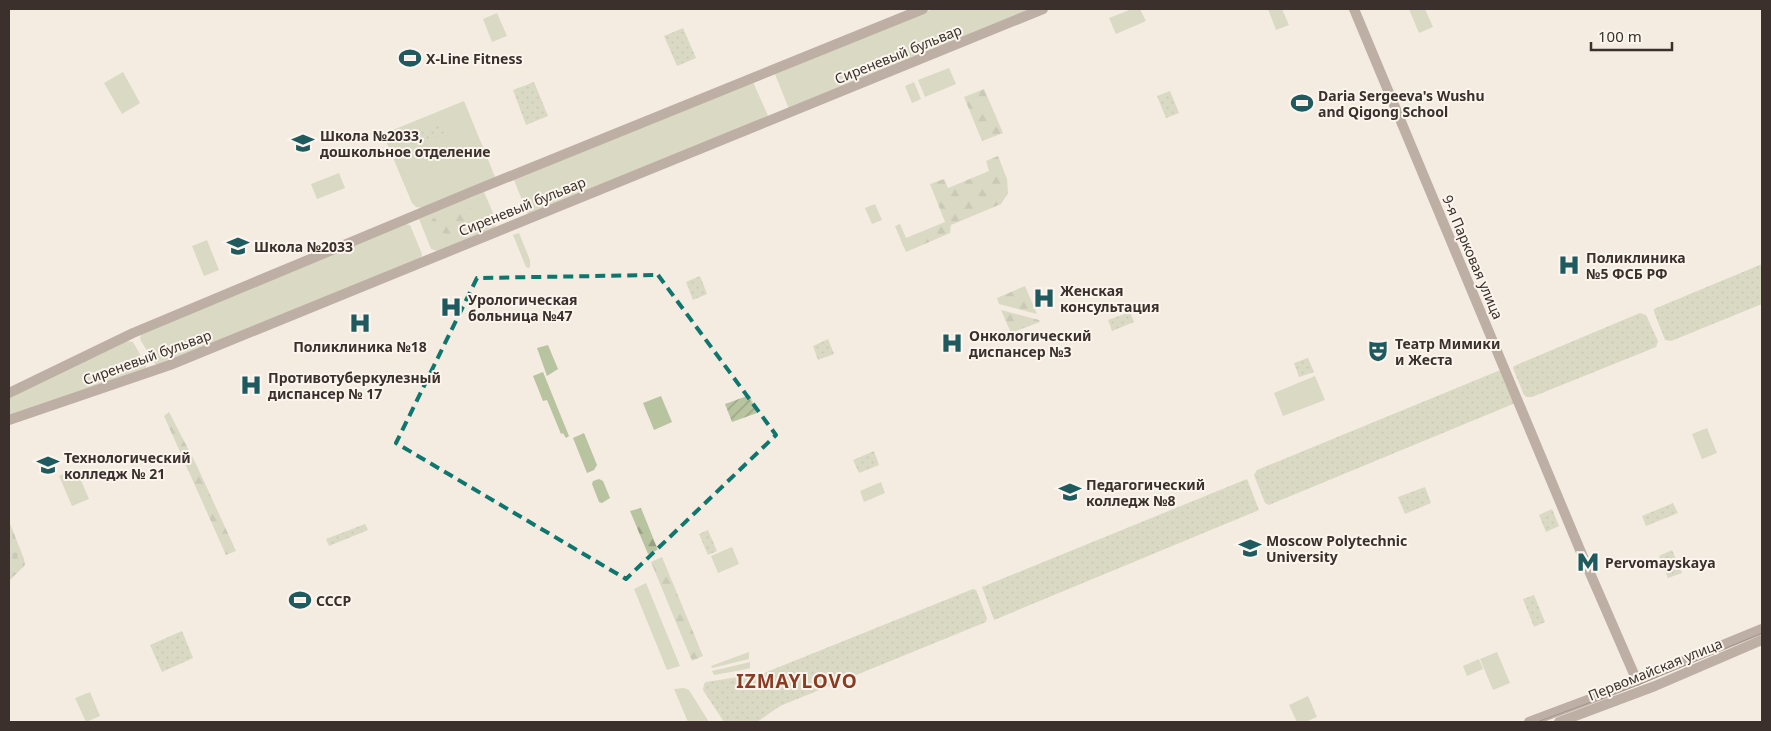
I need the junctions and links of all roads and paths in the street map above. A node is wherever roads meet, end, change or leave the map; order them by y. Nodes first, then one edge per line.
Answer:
1 (923, 9) edge
2 (1043, 9) edge
3 (1354, 9) edge
4 (9, 393) edge
5 (9, 420) edge
6 (1762, 629) edge
7 (1762, 640) edge
8 (1637, 681) junction
9 (1529, 722) edge
10 (1558, 722) edge

1 - 4 main road, Сиреневый бульвар
2 - 5 main road, Сиреневый бульвар
3 - 8 main road, 9-я Парковая улица
6 - 8 main road, Первомайская улица
7 - 10 main road, Первомайская улица
8 - 9 main road, Первомайская улица

